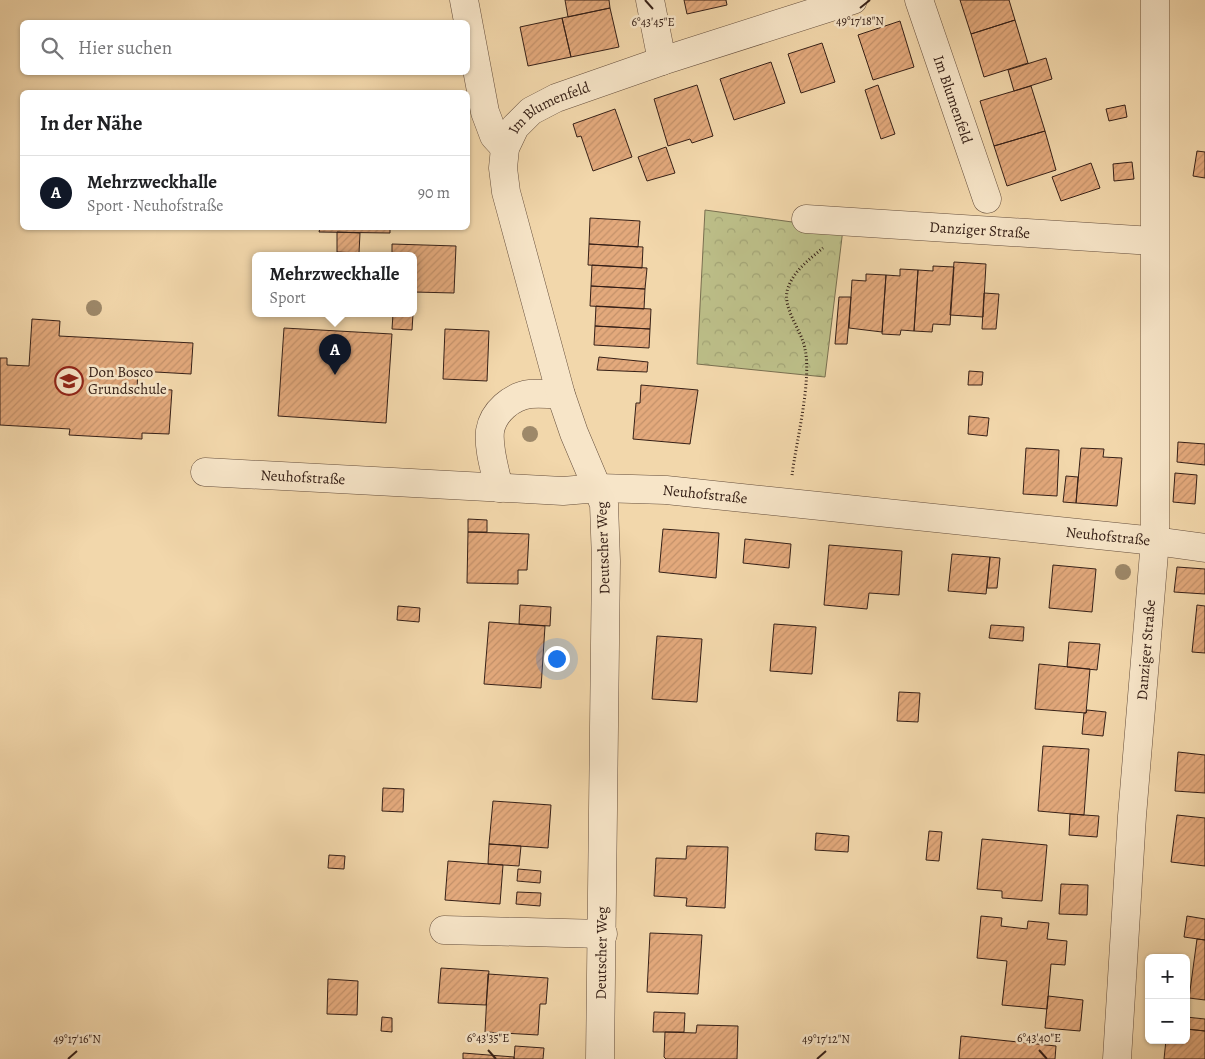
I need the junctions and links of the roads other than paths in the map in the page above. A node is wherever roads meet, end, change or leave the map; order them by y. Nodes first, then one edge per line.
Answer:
1 (464, 0) edge
2 (650, 0) edge
3 (853, 0) edge
4 (918, 0) edge
5 (1155, 0) edge
6 (468, 20) edge
7 (470, 32) edge
8 (662, 61) junction
9 (505, 148) junction
10 (987, 199) dead end
11 (806, 219) dead end
12 (1153, 241) junction
13 (561, 394) junction
14 (205, 472) dead end
15 (499, 488) junction
16 (599, 488) junction
17 (1155, 541) junction
18 (1205, 548) edge
19 (444, 930) dead end
20 (603, 934) junction
21 (600, 1059) edge
22 (1117, 1059) edge

1 - 6 street
2 - 8 street
3 - 8 street, Im Blumenfeld
4 - 10 street, Im Blumenfeld
5 - 12 street, Danziger Straße
7 - 9 street
8 - 9 street, Im Blumenfeld
9 - 13 street, Deutscher Weg
11 - 12 street, Danziger Straße
12 - 17 street, Danziger Straße
13 - 15 street
13 - 16 street, Deutscher Weg
14 - 15 street, Neuhofstraße
15 - 16 street, Neuhofstraße
16 - 17 street, Neuhofstraße
16 - 20 street, Deutscher Weg
17 - 18 street, Neuhofstraße
17 - 22 street, Danziger Straße
19 - 20 street
20 - 21 street, Deutscher Weg

